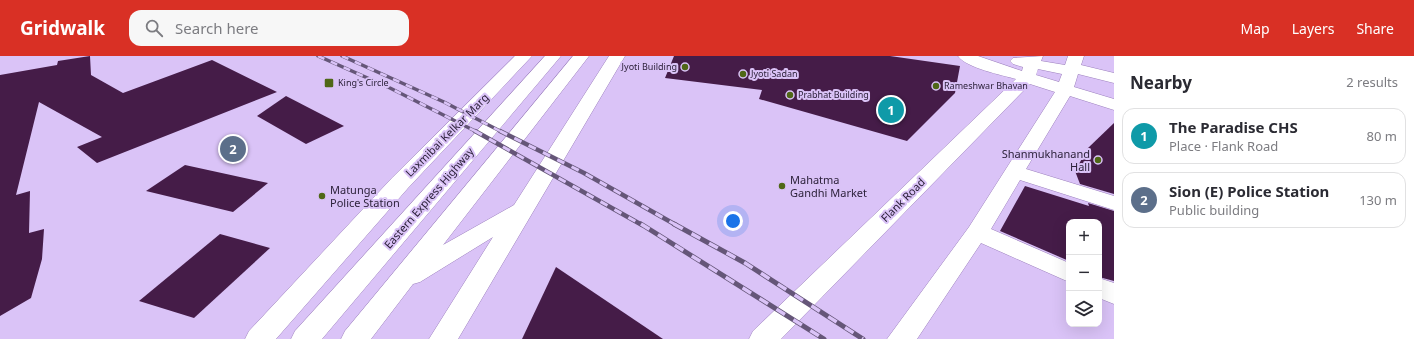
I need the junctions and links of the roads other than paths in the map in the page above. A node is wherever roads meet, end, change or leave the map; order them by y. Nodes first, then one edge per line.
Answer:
1 (524, 56) edge
2 (554, 56) edge
3 (581, 56) edge
4 (617, 56) edge
5 (966, 56) edge
6 (991, 56) edge
7 (1032, 66) edge
8 (1070, 74) edge
9 (1114, 78) edge
10 (1114, 99) edge
11 (1114, 105) edge
12 (1015, 172) junction
13 (400, 183) junction
14 (1114, 203) edge
15 (523, 208) junction
16 (978, 232) junction
17 (364, 272) junction
18 (1066, 273) edge
19 (399, 284) junction
20 (1102, 288) edge
21 (1114, 294) edge
22 (259, 339) edge
23 (305, 339) edge
24 (355, 339) edge
25 (443, 339) edge
26 (763, 339) edge
27 (901, 339) edge

1 - 13 main road, Laxmibai Kelkar Marg
2 - 17 main road, Eastern Express Highway
3 - 19 main road
4 - 15 main road
5 - 7 main road
6 - 7 main road
7 - 8 main road
7 - 26 main road, Flank Road
8 - 9 main road
8 - 10 main road
8 - 11 main road
8 - 12 main road
12 - 14 main road
12 - 16 main road
13 - 17 main road
13 - 22 main road, Laxmibai Kelkar Marg
15 - 19 main road
15 - 25 main road
16 - 18 main road
16 - 27 main road
17 - 23 main road, Eastern Express Highway
19 - 24 main road
20 - 21 main road

